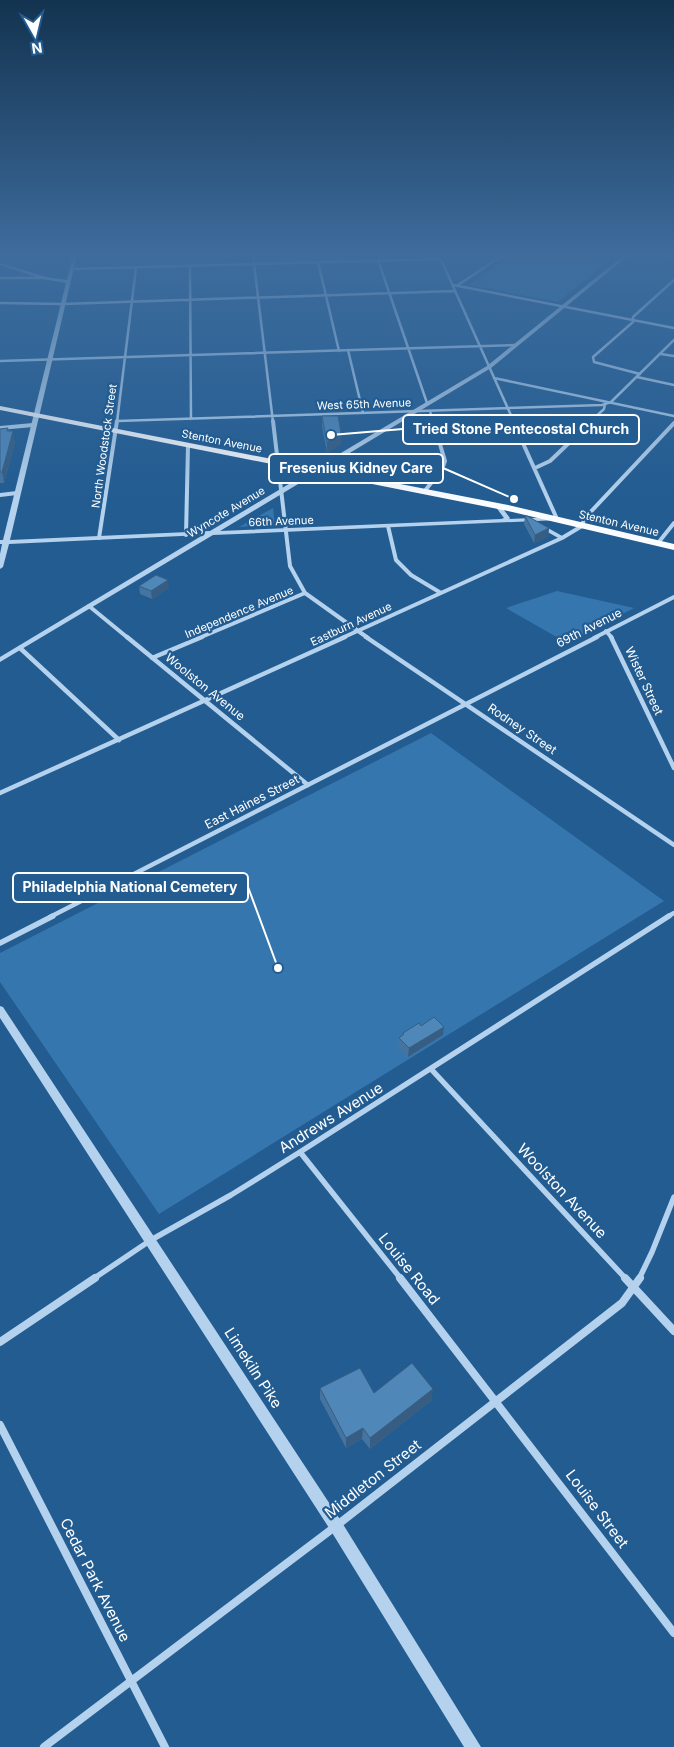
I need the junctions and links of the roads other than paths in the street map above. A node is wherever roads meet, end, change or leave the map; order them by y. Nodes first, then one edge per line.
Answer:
1 (55, 337) edge
2 (128, 337) edge
3 (190, 337) edge
4 (263, 337) edge
5 (335, 337) edge
6 (404, 337) edge
7 (476, 337) edge
8 (526, 337) edge
9 (617, 337) edge
10 (674, 340) edge
11 (515, 345) junction
12 (480, 346) junction
13 (408, 348) junction
14 (348, 350) junction
15 (339, 351) junction
16 (265, 353) junction
17 (661, 354) junction
18 (190, 355) junction
19 (674, 356) edge
20 (125, 358) junction
21 (50, 360) junction
22 (0, 361) edge
23 (489, 367) junction
24 (640, 374) junction
25 (637, 377) junction
26 (494, 378) junction
27 (674, 385) edge
28 (611, 402) junction
29 (427, 403) junction
30 (605, 404) junction
31 (0, 408) edge
32 (508, 408) junction
33 (415, 411) junction
34 (430, 411) junction
35 (363, 413) junction
36 (35, 415) junction
37 (272, 416) junction
38 (674, 416) edge
39 (191, 419) junction
40 (117, 422) junction
41 (674, 423) edge
42 (33, 426) junction
43 (0, 428) edge
44 (115, 431) junction
45 (188, 446) junction
46 (278, 463) junction
47 (535, 468) junction
48 (316, 470) junction
49 (281, 491) junction
50 (424, 492) junction
51 (17, 493) junction
52 (0, 495) edge
53 (498, 506) junction
54 (557, 519) junction
55 (530, 520) junction
56 (503, 521) junction
57 (674, 523) edge
58 (388, 526) junction
59 (582, 526) junction
60 (287, 530) junction
61 (210, 534) junction
62 (186, 535) junction
63 (99, 538) junction
64 (562, 538) junction
65 (3, 542) edge
66 (658, 543) junction
67 (674, 547) edge
68 (0, 567) edge
69 (305, 593) junction
70 (441, 593) junction
71 (674, 597) edge
72 (89, 606) junction
73 (358, 631) junction
74 (606, 631) junction
75 (20, 648) junction
76 (152, 658) junction
77 (0, 660) edge
78 (513, 679) joint
79 (204, 700) junction
80 (466, 703) junction
81 (119, 740) junction
82 (674, 768) edge
83 (308, 785) junction
84 (0, 793) edge
85 (674, 845) edge
86 (674, 913) edge
87 (0, 943) edge
88 (0, 1010) edge
89 (431, 1069) junction
90 (300, 1152) junction
91 (674, 1197) edge
92 (151, 1240) junction
93 (634, 1287) junction
94 (674, 1331) edge
95 (0, 1342) edge
96 (497, 1402) junction
97 (0, 1425) edge
98 (336, 1526) junction
99 (674, 1633) edge
100 (132, 1682) junction
101 (44, 1747) edge
102 (165, 1747) edge
103 (473, 1747) edge

1 - 21 street
2 - 20 street, North Woodstock Street
3 - 18 street
4 - 16 street
5 - 15 street
6 - 13 street
7 - 12 street
8 - 11 street, Wyncote Avenue
9 - 24 street
10 - 17 street
11 - 12 street
11 - 23 street, Wyncote Avenue
12 - 13 street
12 - 23 street
13 - 14 street
13 - 29 street
14 - 15 street
14 - 35 street
15 - 16 street
16 - 18 street
16 - 37 street
17 - 19 street
17 - 24 street
18 - 20 street
18 - 39 street
20 - 21 street
20 - 40 street, North Woodstock Street
21 - 22 street
21 - 36 street
23 - 26 street
23 - 29 street, Wyncote Avenue
24 - 25 street
25 - 27 street
25 - 28 street
26 - 28 street
26 - 32 street
28 - 30 street, West 65th Avenue
28 - 38 street
29 - 33 street, Wyncote Avenue
30 - 32 street, West 65th Avenue
30 - 47 street
31 - 36 main road, Stenton Avenue
32 - 34 street, West 65th Avenue
32 - 47 street
33 - 34 street, West 65th Avenue
33 - 35 street, West 65th Avenue
33 - 48 street, Wyncote Avenue
34 - 50 street
35 - 37 street, West 65th Avenue
36 - 42 street
36 - 44 main road, Stenton Avenue
37 - 39 street, West 65th Avenue
37 - 46 street
39 - 40 street, West 65th Avenue
40 - 44 street, North Woodstock Street
41 - 59 street, Eastburn Avenue
42 - 43 street
42 - 51 street
44 - 45 main road, Stenton Avenue
44 - 63 street, North Woodstock Street
45 - 46 main road, Stenton Avenue
45 - 62 street
46 - 48 main road, Stenton Avenue
46 - 49 street
47 - 54 street
48 - 49 street, Wyncote Avenue
48 - 50 main road, Stenton Avenue
49 - 60 street
49 - 61 street, Wyncote Avenue
50 - 53 main road, Stenton Avenue
51 - 52 street
51 - 65 street
53 - 54 main road, Stenton Avenue
53 - 56 street
54 - 55 street, 66th Avenue
54 - 59 main road, Stenton Avenue
55 - 56 street, 66th Avenue
55 - 64 street
56 - 58 street, 66th Avenue
57 - 66 street
58 - 60 street, 66th Avenue
58 - 70 street
59 - 64 street, Eastburn Avenue
59 - 66 main road, Stenton Avenue
60 - 61 street, 66th Avenue
60 - 69 street
61 - 62 street, 66th Avenue
61 - 72 street, Wyncote Avenue
62 - 63 street, 66th Avenue
63 - 65 street, 66th Avenue
64 - 70 street, Eastburn Avenue
65 - 68 street
66 - 67 main road, Stenton Avenue
69 - 73 street, Rodney Street
69 - 76 street, Independence Avenue
70 - 73 street, Eastburn Avenue
71 - 74 street, 69th Avenue
72 - 75 street, Wyncote Avenue
72 - 76 street, Woolston Avenue
73 - 79 street, Eastburn Avenue
73 - 80 street, Rodney Street
74 - 78 street, 69th Avenue
74 - 82 street, Wister Street
75 - 77 street, Wyncote Avenue
75 - 81 street
76 - 79 street, Woolston Avenue
78 - 80 street, East Haines Street
79 - 81 street, Eastburn Avenue
79 - 83 street, Woolston Avenue
80 - 83 street, East Haines Street
80 - 85 street, Rodney Street
81 - 84 street, Eastburn Avenue
83 - 87 street, East Haines Street
86 - 89 street, Andrews Avenue
88 - 92 street, Limekiln Pike
89 - 90 street, Andrews Avenue
89 - 93 street, Woolston Avenue
90 - 92 street, Andrews Avenue
90 - 96 street, Louise Road
91 - 93 street, Middleton Street
92 - 95 street, Andrews Avenue
92 - 98 street, Limekiln Pike
93 - 94 street, Woolston Avenue
93 - 96 street, Middleton Street
96 - 98 street, Middleton Street
96 - 99 street, Louise Street
97 - 100 street, Cedar Park Avenue
98 - 100 street, Middleton Street
98 - 103 street, Limekiln Pike
100 - 101 street, Middleton Street
100 - 102 street, Cedar Park Avenue

